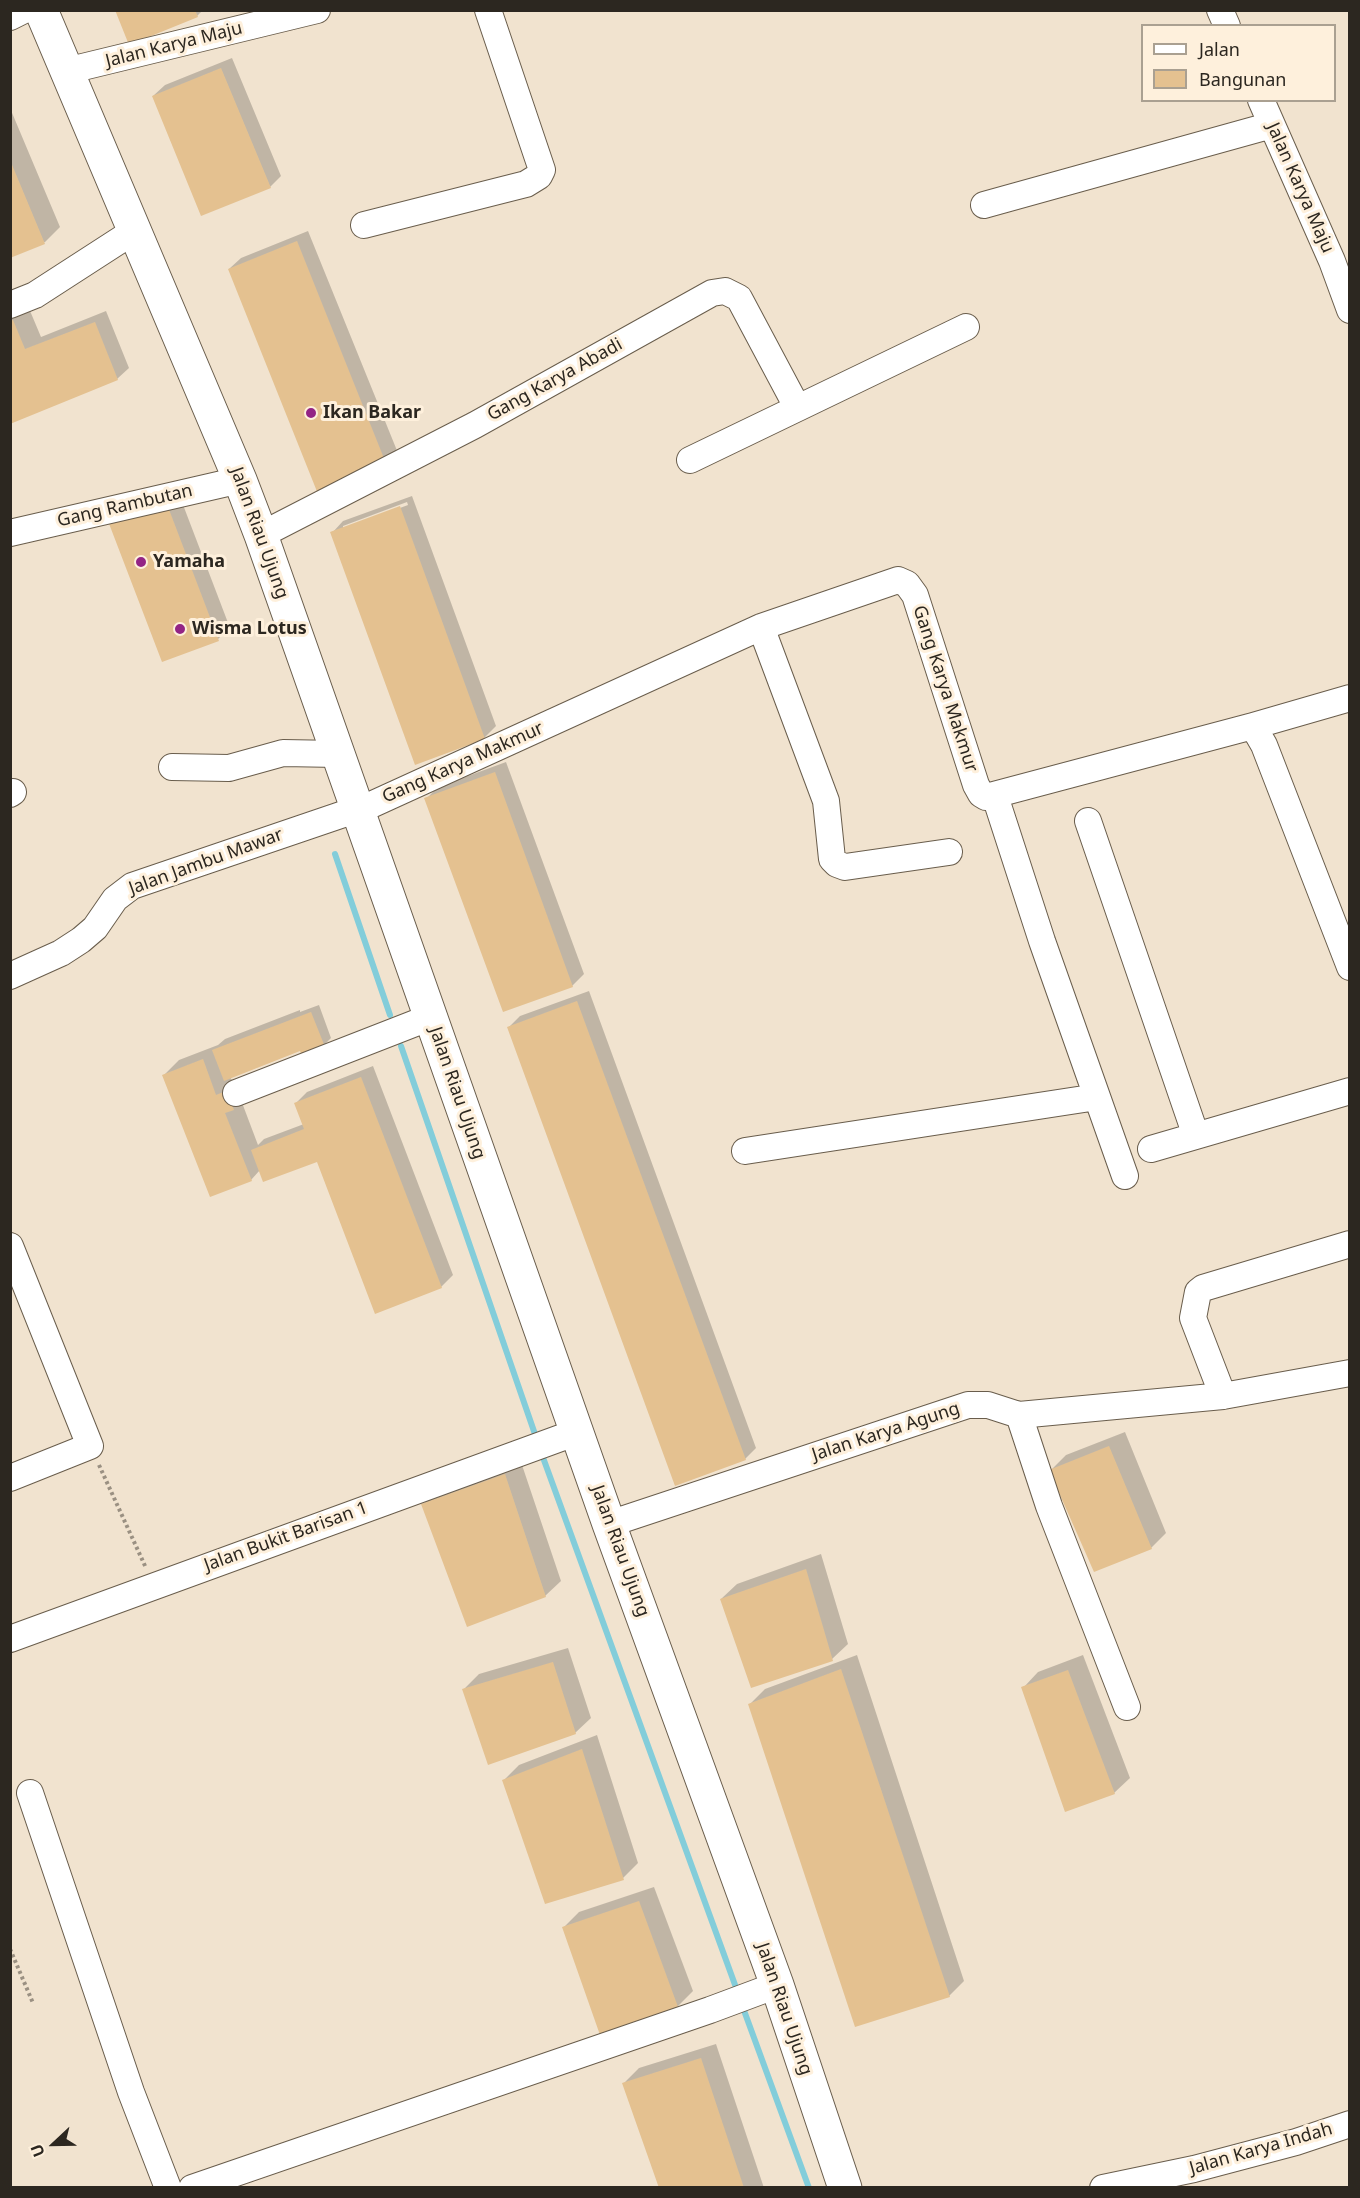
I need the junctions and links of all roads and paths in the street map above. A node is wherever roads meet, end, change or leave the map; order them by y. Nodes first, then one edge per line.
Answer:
1 (24, 10) edge
2 (41, 10) edge
3 (317, 10) edge
4 (488, 10) edge
5 (1220, 10) edge
6 (10, 17) edge
7 (1226, 24) edge
8 (66, 71) junction
9 (1261, 102) edge
10 (1272, 125) junction
11 (984, 205) dead end
12 (364, 225) dead end
13 (134, 231) junction
14 (1341, 258) edge
15 (10, 305) edge
16 (1350, 310) edge
17 (966, 327) dead end
18 (797, 407) junction
19 (690, 460) dead end
20 (240, 480) junction
21 (10, 533) edge
22 (261, 535) junction
23 (761, 627) junction
24 (1350, 698) edge
25 (1259, 736) junction
26 (338, 754) junction
27 (172, 767) dead end
28 (995, 796) junction
29 (357, 808) junction
30 (1088, 820) dead end
31 (949, 852) dead end
32 (1350, 968) edge
33 (10, 976) edge
34 (430, 1017) junction
35 (1350, 1091) edge
36 (236, 1093) dead end
37 (1097, 1097) junction
38 (1196, 1136) junction
39 (1151, 1149) dead end
40 (745, 1151) dead end
41 (1125, 1176) dead end
42 (1350, 1244) edge
43 (10, 1246) edge
44 (17, 1279) edge
45 (1350, 1373) edge
46 (1223, 1396) junction
47 (1019, 1415) junction
48 (569, 1434) junction
49 (90, 1446) junction
50 (10, 1478) edge
51 (609, 1524) junction
52 (154, 1585) junction
53 (10, 1639) edge
54 (1127, 1707) dead end
55 (30, 1793) dead end
56 (10, 1949) edge
57 (766, 1989) junction
58 (33, 2003) dead end
59 (1350, 2124) edge
60 (1198, 2178) edge
61 (168, 2187) edge
62 (192, 2187) edge
63 (844, 2187) edge
64 (1103, 2187) edge

1 - 6 street
2 - 8 main road, Jalan Riau Ujung
3 - 8 street, Jalan Karya Maju
4 - 12 street
5 - 7 street
8 - 13 main road, Jalan Riau Ujung
9 - 10 street, Jalan Karya Maju
10 - 11 street
10 - 14 street, Jalan Karya Maju
13 - 15 street
13 - 20 main road, Jalan Riau Ujung
14 - 16 street, Jalan Karya Maju
17 - 18 street
18 - 19 street
18 - 22 street, Gang Karya Abadi
20 - 21 street, Gang Rambutan
20 - 22 main road, Jalan Riau Ujung
22 - 26 main road, Jalan Riau Ujung
23 - 28 street, Gang Karya Makmur
23 - 29 street, Gang Karya Makmur
23 - 31 street
24 - 25 street
25 - 28 street
25 - 32 street
26 - 27 street
26 - 29 main road, Jalan Riau Ujung
28 - 37 street
29 - 33 street, Jalan Jambu Mawar
29 - 34 main road, Jalan Riau Ujung
30 - 38 street
34 - 36 street
34 - 48 main road, Jalan Riau Ujung
35 - 38 street
37 - 40 street
37 - 41 street
38 - 39 street
42 - 46 street
43 - 44 street
44 - 49 street
45 - 46 street, Jalan Karya Agung
46 - 47 street, Jalan Karya Agung
47 - 51 street, Jalan Karya Agung
47 - 54 street
48 - 51 main road, Jalan Riau Ujung
48 - 52 street, Jalan Bukit Barisan 1
49 - 50 street
49 - 52 path
51 - 57 main road, Jalan Riau Ujung
52 - 53 street, Jalan Bukit Barisan 1
55 - 61 street
56 - 58 path
57 - 62 street
57 - 63 main road, Jalan Riau Ujung
59 - 60 street, Jalan Karya Indah
60 - 64 street, Jalan Karya Indah

